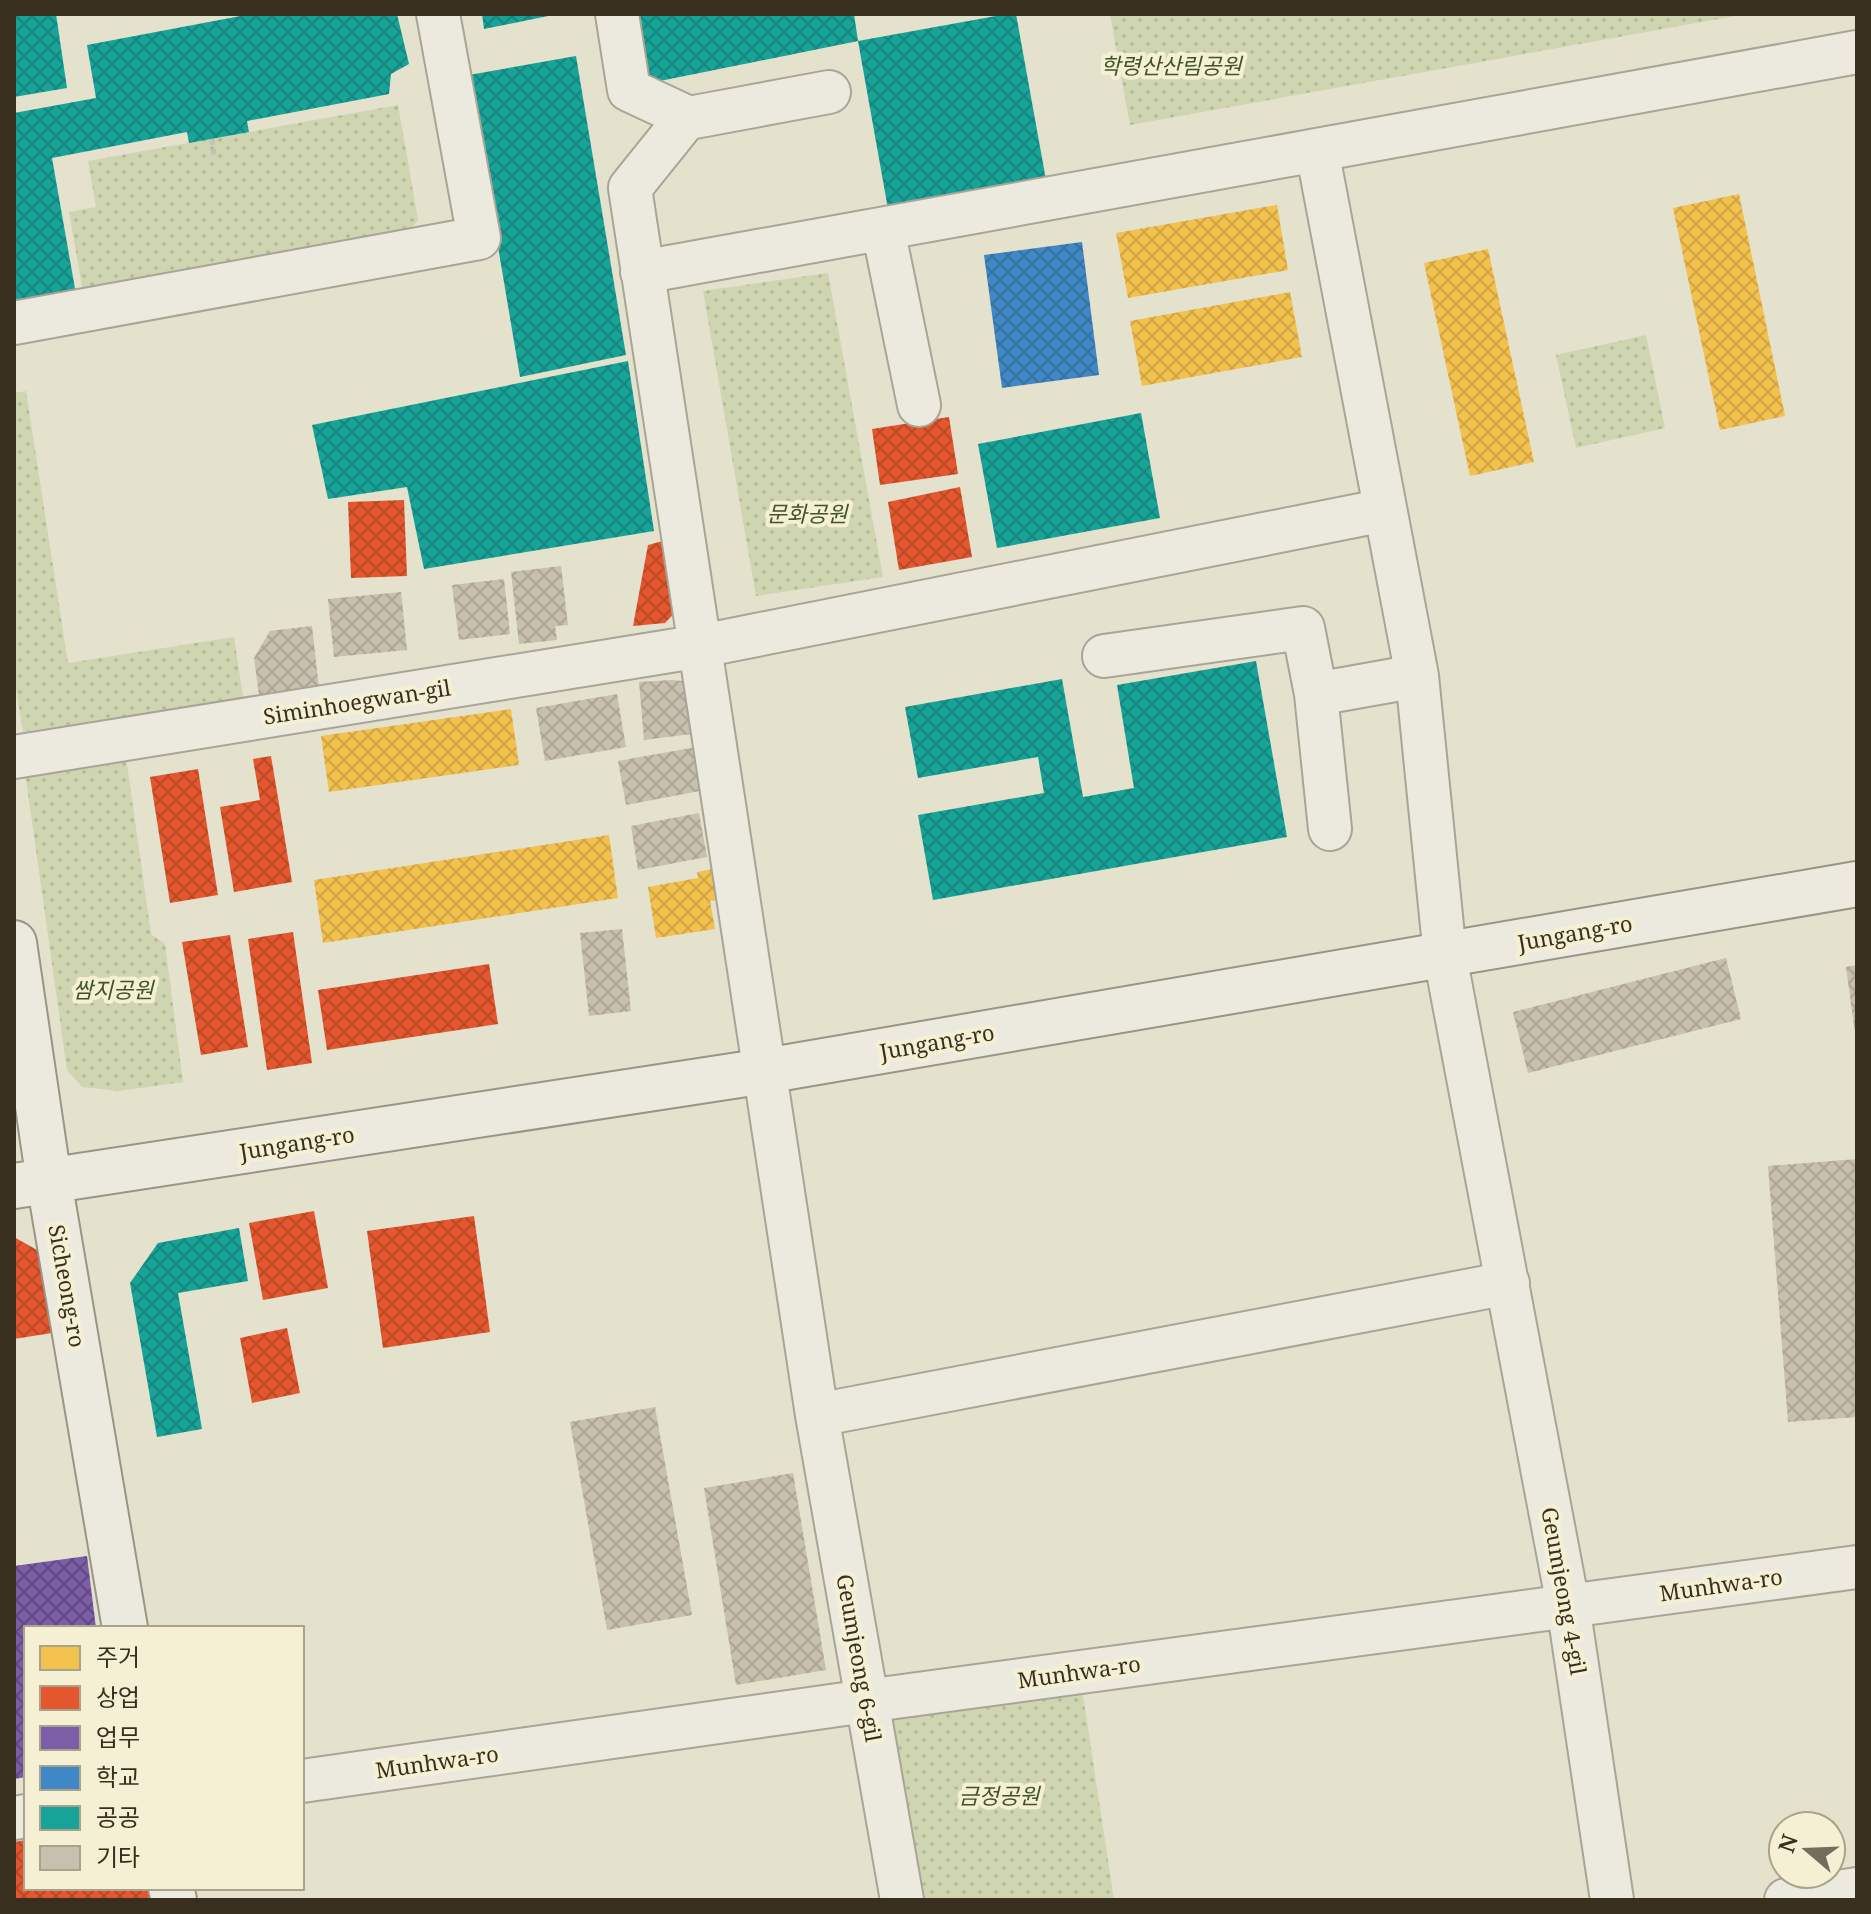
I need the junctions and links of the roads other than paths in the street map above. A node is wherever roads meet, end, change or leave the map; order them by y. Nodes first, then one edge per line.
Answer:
1 (438, 14) edge
2 (617, 14) edge
3 (1857, 52) edge
4 (829, 92) dead end
5 (689, 118) junction
6 (1317, 150) junction
7 (883, 229) junction
8 (642, 272) junction
9 (14, 323) edge
10 (919, 405) dead end
11 (1385, 510) junction
12 (701, 646) junction
13 (1104, 656) dead end
14 (1417, 676) junction
15 (1316, 694) junction
16 (14, 757) edge
17 (1330, 829) dead end
18 (1857, 884) edge
19 (14, 943) edge
20 (1445, 956) junction
21 (765, 1071) junction
22 (32, 1183) edge
23 (1508, 1283) junction
24 (817, 1415) junction
25 (1857, 1567) edge
26 (1568, 1605) junction
27 (125, 1626) edge
28 (866, 1701) junction
29 (304, 1781) edge
30 (1857, 1889) edge
31 (902, 1900) edge
32 (1612, 1900) edge
33 (1786, 1900) edge

1 - 9 street
2 - 5 street
3 - 6 street
4 - 5 street
5 - 8 street, Geumjeong 6-gil
6 - 7 street
6 - 11 street, Geumjeong 4-gil
7 - 8 street
7 - 10 street
8 - 12 street, Geumjeong 6-gil
11 - 12 street, Siminhoegwan-gil
11 - 14 street, Geumjeong 4-gil
12 - 16 street, Siminhoegwan-gil
12 - 21 street, Geumjeong 6-gil
13 - 15 street
14 - 15 street
14 - 20 street, Geumjeong 4-gil
15 - 17 street
18 - 20 main road, Jungang-ro
19 - 22 main road, Sicheong-ro
20 - 21 main road, Jungang-ro
20 - 23 street, Geumjeong 4-gil
21 - 22 main road, Jungang-ro
21 - 24 street, Geumjeong 6-gil
22 - 27 main road, Sicheong-ro
23 - 24 street
23 - 26 street, Geumjeong 4-gil
24 - 28 street, Geumjeong 6-gil
25 - 26 street, Munhwa-ro
26 - 28 street, Munhwa-ro
26 - 32 street, Geumjeong 4-gil
28 - 29 street, Munhwa-ro
28 - 31 street, Geumjeong 6-gil
30 - 33 street

